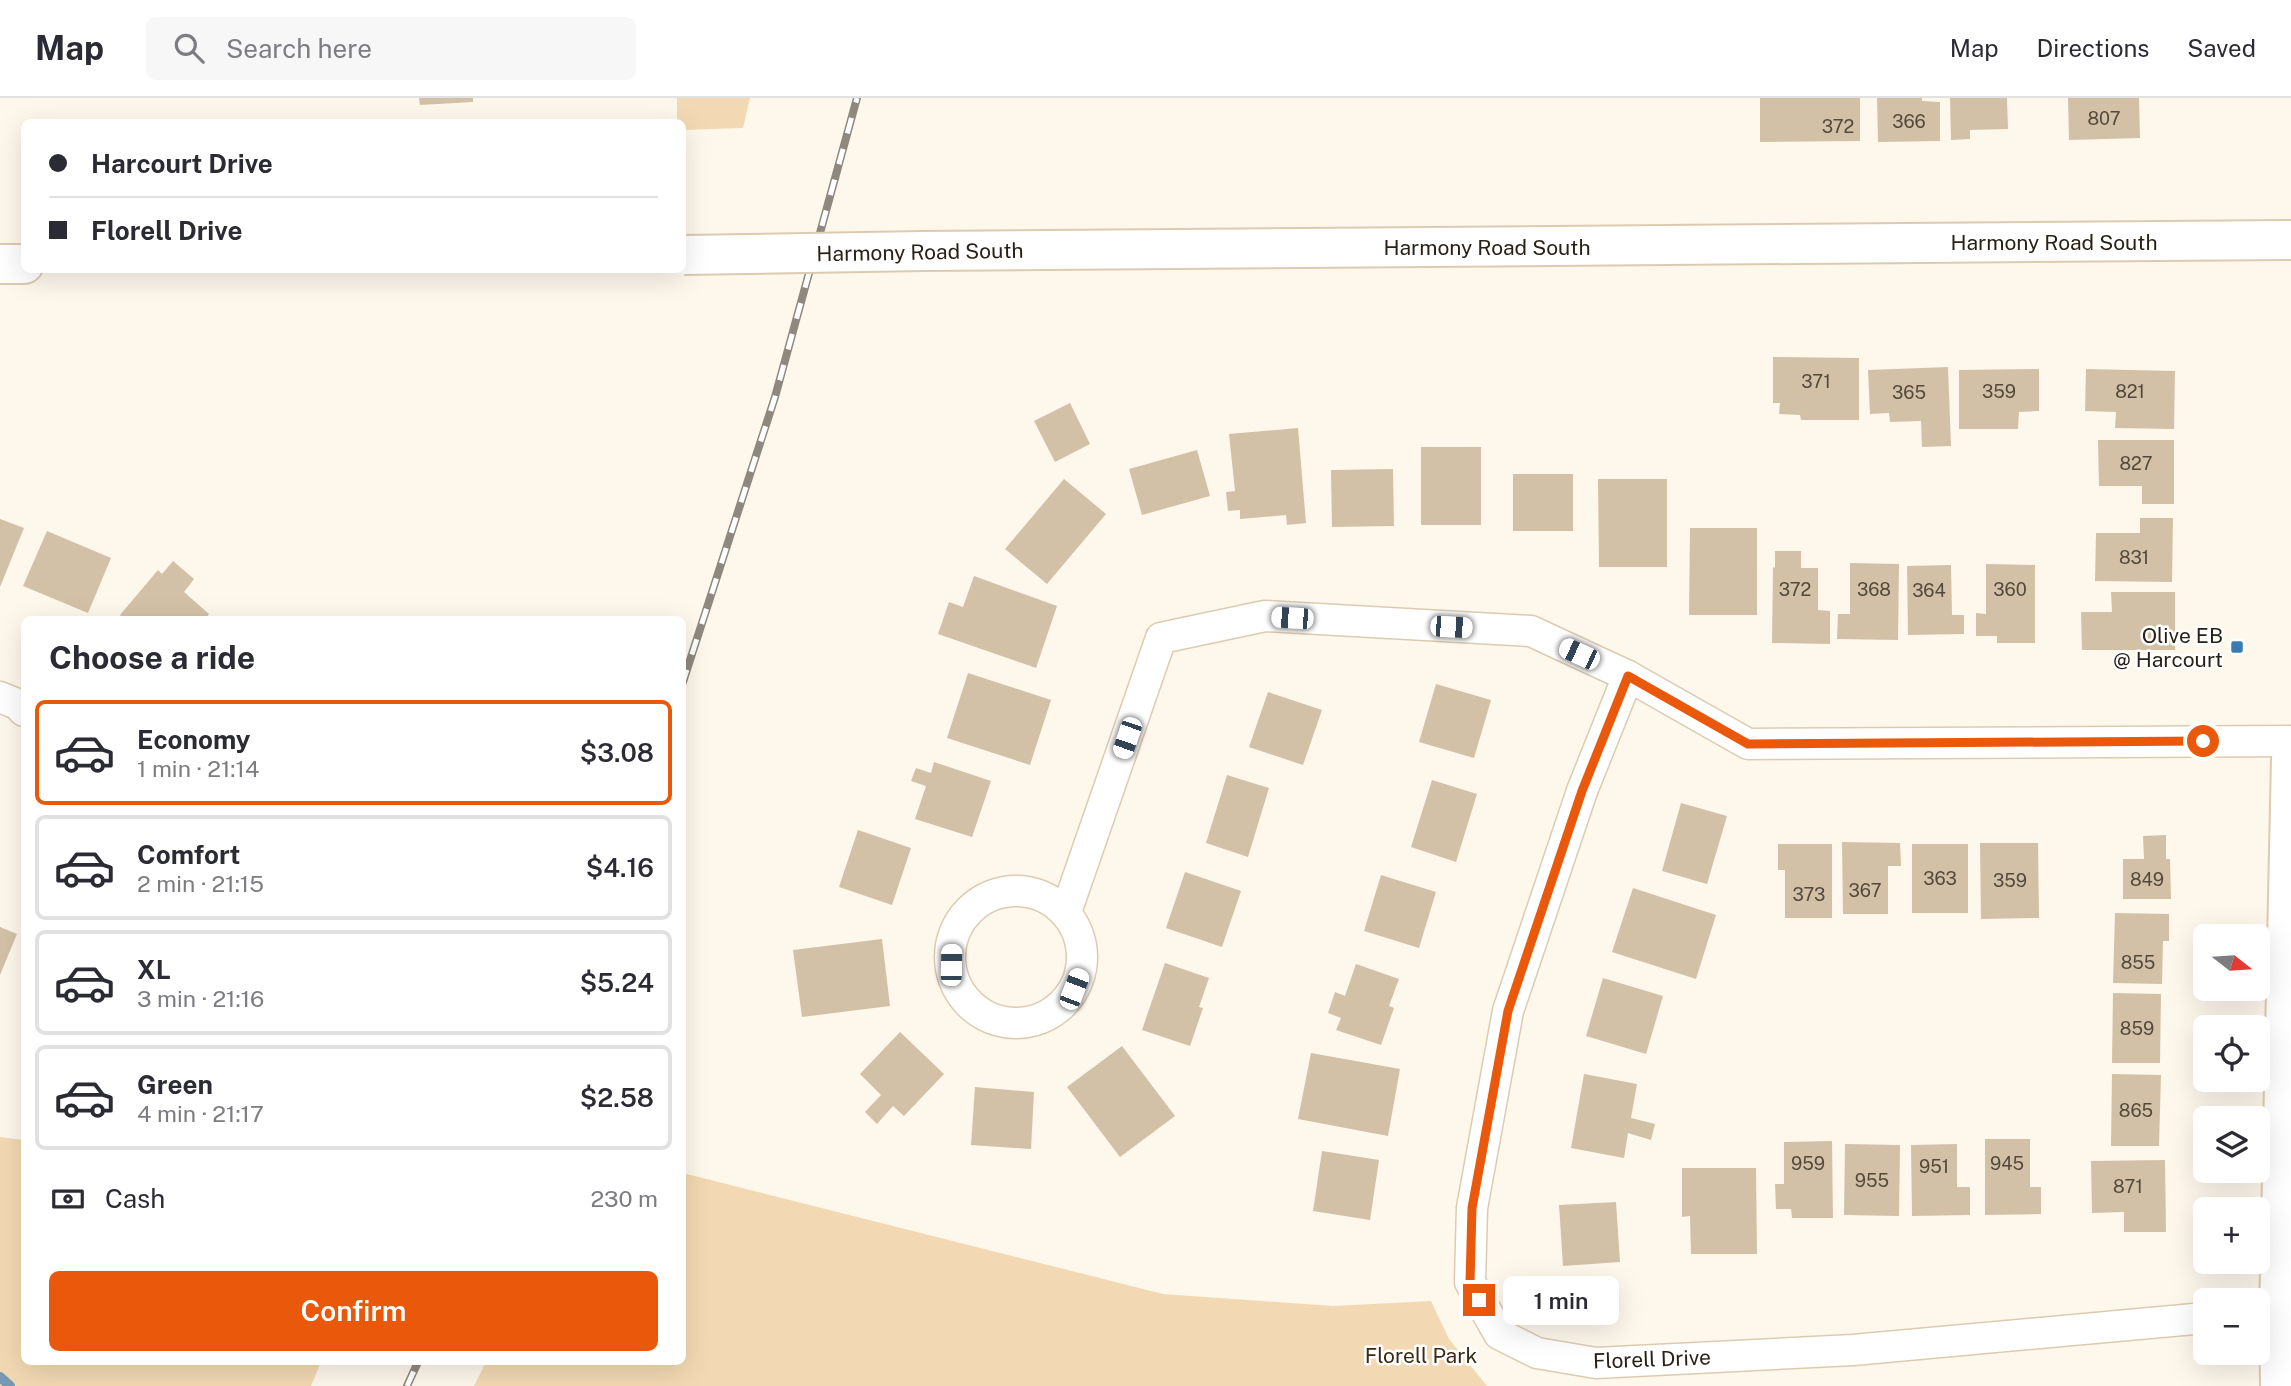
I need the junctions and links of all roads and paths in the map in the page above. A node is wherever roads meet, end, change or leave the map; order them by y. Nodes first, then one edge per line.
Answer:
1 (2291, 240) edge
2 (686, 255) edge
3 (0, 264) edge
4 (21, 264) edge
5 (1628, 676) junction
6 (0, 697) edge
7 (21, 708) edge
8 (2291, 741) edge
9 (2291, 759) edge
10 (1066, 912) junction
11 (2276, 1315) edge
12 (2193, 1319) edge
13 (2280, 1386) edge

1 - 2 main road, Harmony Road South, bridge
3 - 4 main road
5 - 8 street
5 - 10 street
5 - 12 street, Florell Drive
6 - 7 street
9 - 11 main road
10 - 10 street
11 - 13 main road

